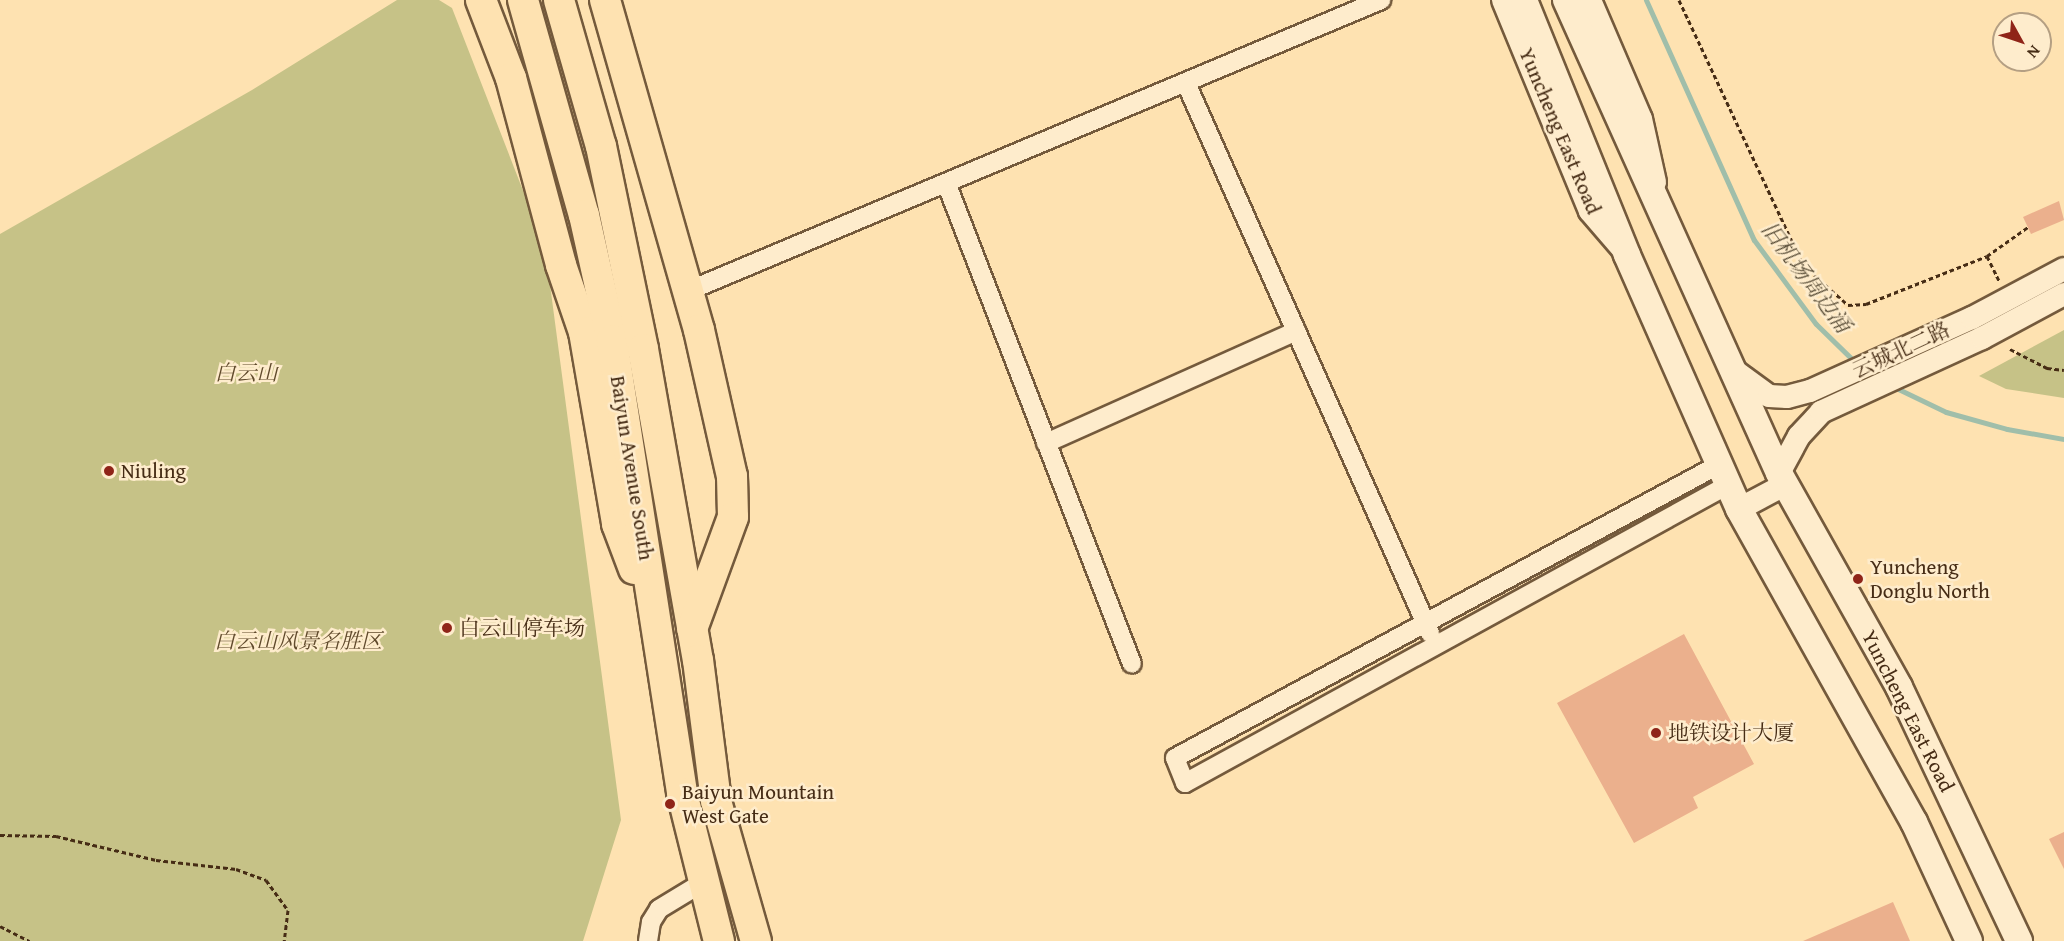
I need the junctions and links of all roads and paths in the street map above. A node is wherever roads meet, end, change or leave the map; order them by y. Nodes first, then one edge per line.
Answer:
1 (481, 0) edge
2 (523, 0) edge
3 (560, 0) edge
4 (605, 0) edge
5 (1381, 0) edge
6 (1503, 0) edge
7 (1524, 0) edge
8 (1566, 0) edge
9 (1590, 0) edge
10 (1679, 0) edge
11 (1186, 83) junction
12 (947, 185) junction
13 (1665, 225) junction
14 (2028, 227) dead end
15 (1628, 255) junction
16 (1987, 256) junction
17 (2064, 268) edge
18 (688, 291) junction
19 (2064, 294) edge
20 (2008, 298) junction
21 (1977, 328) junction
22 (1296, 332) junction
23 (2010, 350) dead end
24 (2064, 370) edge
25 (1736, 372) junction
26 (1834, 392) junction
27 (1046, 443) junction
28 (1724, 474) junction
29 (1782, 478) junction
30 (1739, 509) junction
31 (1425, 623) junction
32 (656, 626) junction
33 (692, 629) junction
34 (1435, 646) junction
35 (1132, 664) dead end
36 (0, 835) edge
37 (731, 863) junction
38 (705, 881) junction
39 (0, 926) edge
40 (29, 941) edge
41 (284, 941) edge
42 (648, 941) edge
43 (719, 941) edge
44 (756, 941) edge
45 (773, 941) edge
46 (1969, 941) edge
47 (2019, 941) edge

1 - 32 highway
2 - 32 highway, Baiyun Avenue South
3 - 33 highway, Baiyun Avenue South
4 - 18 highway
5 - 11 street
6 - 15 street, Yuncheng East Road
7 - 15 main road, Yuncheng East Road
8 - 13 main road, Yuncheng East Road
9 - 13 street, Yuncheng East Road
10 - 16 path
11 - 12 street
11 - 22 street
12 - 18 street
12 - 27 street
13 - 25 main road, Yuncheng East Road
14 - 16 path
15 - 28 main road, Yuncheng East Road
16 - 20 path
17 - 20 street, 云城北二路
18 - 33 highway
19 - 21 street, 云城北二路
20 - 21 street, 云城北二路
21 - 26 street, 云城北二路
22 - 27 street
22 - 31 street
23 - 24 path
25 - 26 street, 云城北二路
25 - 29 main road, Yuncheng East Road
26 - 29 street, 云城北二路
27 - 35 street
28 - 30 main road, Yuncheng East Road
28 - 31 street
28 - 34 street
29 - 30 street
29 - 47 main road, Yuncheng East Road
30 - 46 main road, Yuncheng East Road
31 - 34 street
31 - 34 street
32 - 38 highway, Baiyun Avenue South
33 - 37 highway, Baiyun Avenue South
36 - 41 path
37 - 44 highway, Baiyun Avenue South
37 - 45 highway, Baiyun Avenue South
38 - 42 street
38 - 43 highway, Baiyun Avenue South
39 - 40 path

